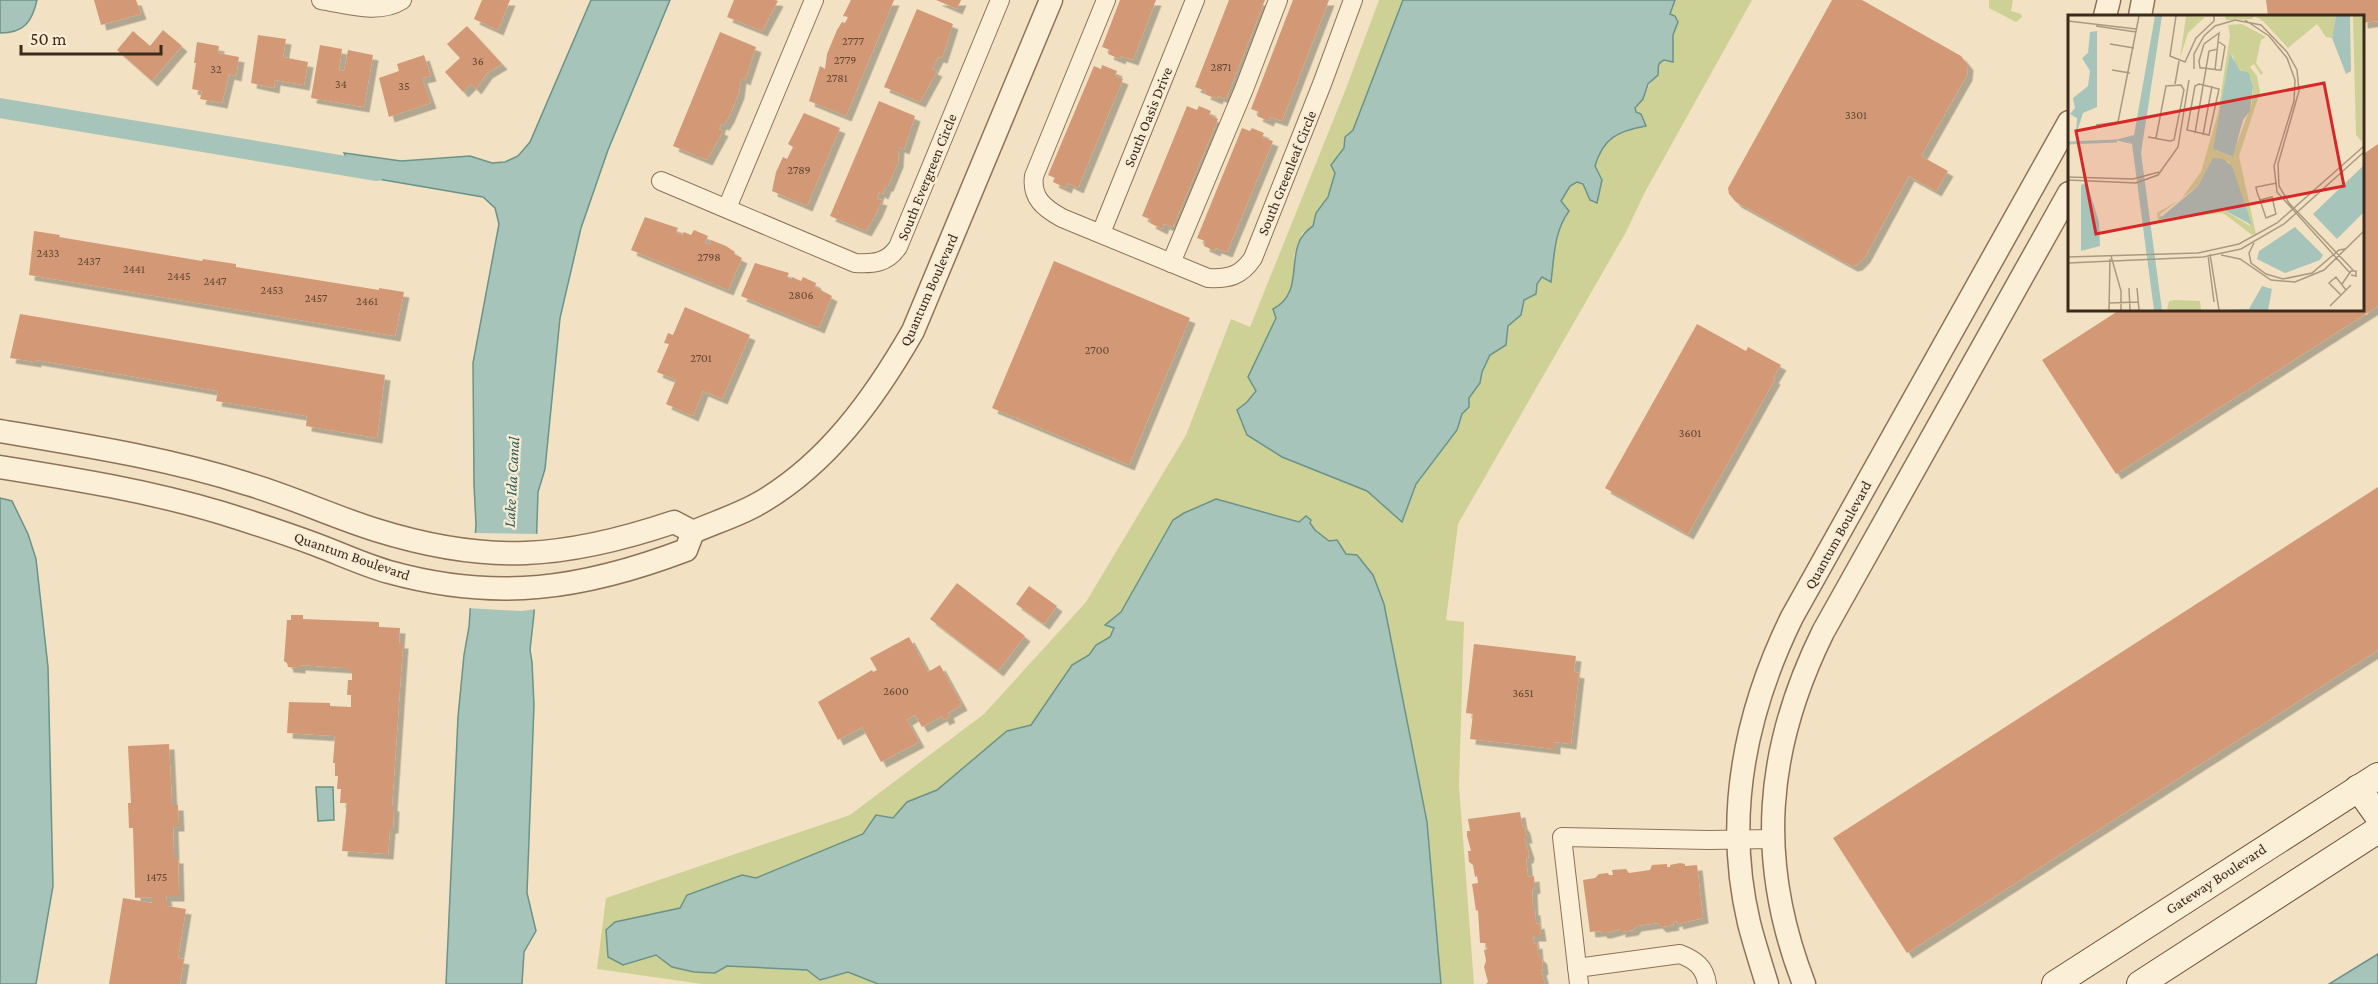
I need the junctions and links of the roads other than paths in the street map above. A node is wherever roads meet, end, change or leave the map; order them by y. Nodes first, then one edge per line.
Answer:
1 (321, 0) edge
2 (402, 0) edge
3 (814, 0) edge
4 (1000, 0) edge
5 (1051, 0) edge
6 (1106, 0) edge
7 (1195, 0) edge
8 (1278, 0) edge
9 (1353, 0) edge
10 (2109, 0) edge
11 (2144, 0) edge
12 (2105, 15) edge
13 (2140, 15) edge
14 (2068, 124) edge
15 (661, 181) dead end
16 (2068, 195) edge
17 (727, 208) junction
18 (1101, 233) junction
19 (1171, 263) junction
20 (0, 431) edge
21 (0, 467) edge
22 (693, 532) junction
23 (2368, 782) edge
24 (2378, 816) edge
25 (2378, 830) edge
26 (1773, 839) junction
27 (1739, 840) junction
28 (1578, 976) edge
29 (1707, 984) edge
30 (1767, 984) edge
31 (1804, 984) edge
32 (2055, 984) edge
33 (2140, 984) edge

1 - 2 street
3 - 17 street
4 - 17 street, South Evergreen Circle
5 - 22 street, Quantum Boulevard
6 - 18 street, South Greenleaf Circle
7 - 18 street, South Oasis Drive
8 - 19 street
9 - 19 street, South Greenleaf Circle
10 - 12 street
11 - 13 street
14 - 27 street, Quantum Boulevard
15 - 17 street, South Evergreen Circle
16 - 26 street
18 - 19 street, South Greenleaf Circle
20 - 22 street
21 - 22 street, Quantum Boulevard
23 - 24 main road
23 - 32 main road, Gateway Boulevard
25 - 33 main road
26 - 27 street
26 - 31 street
27 - 28 street
27 - 30 street, Quantum Boulevard
28 - 29 street

